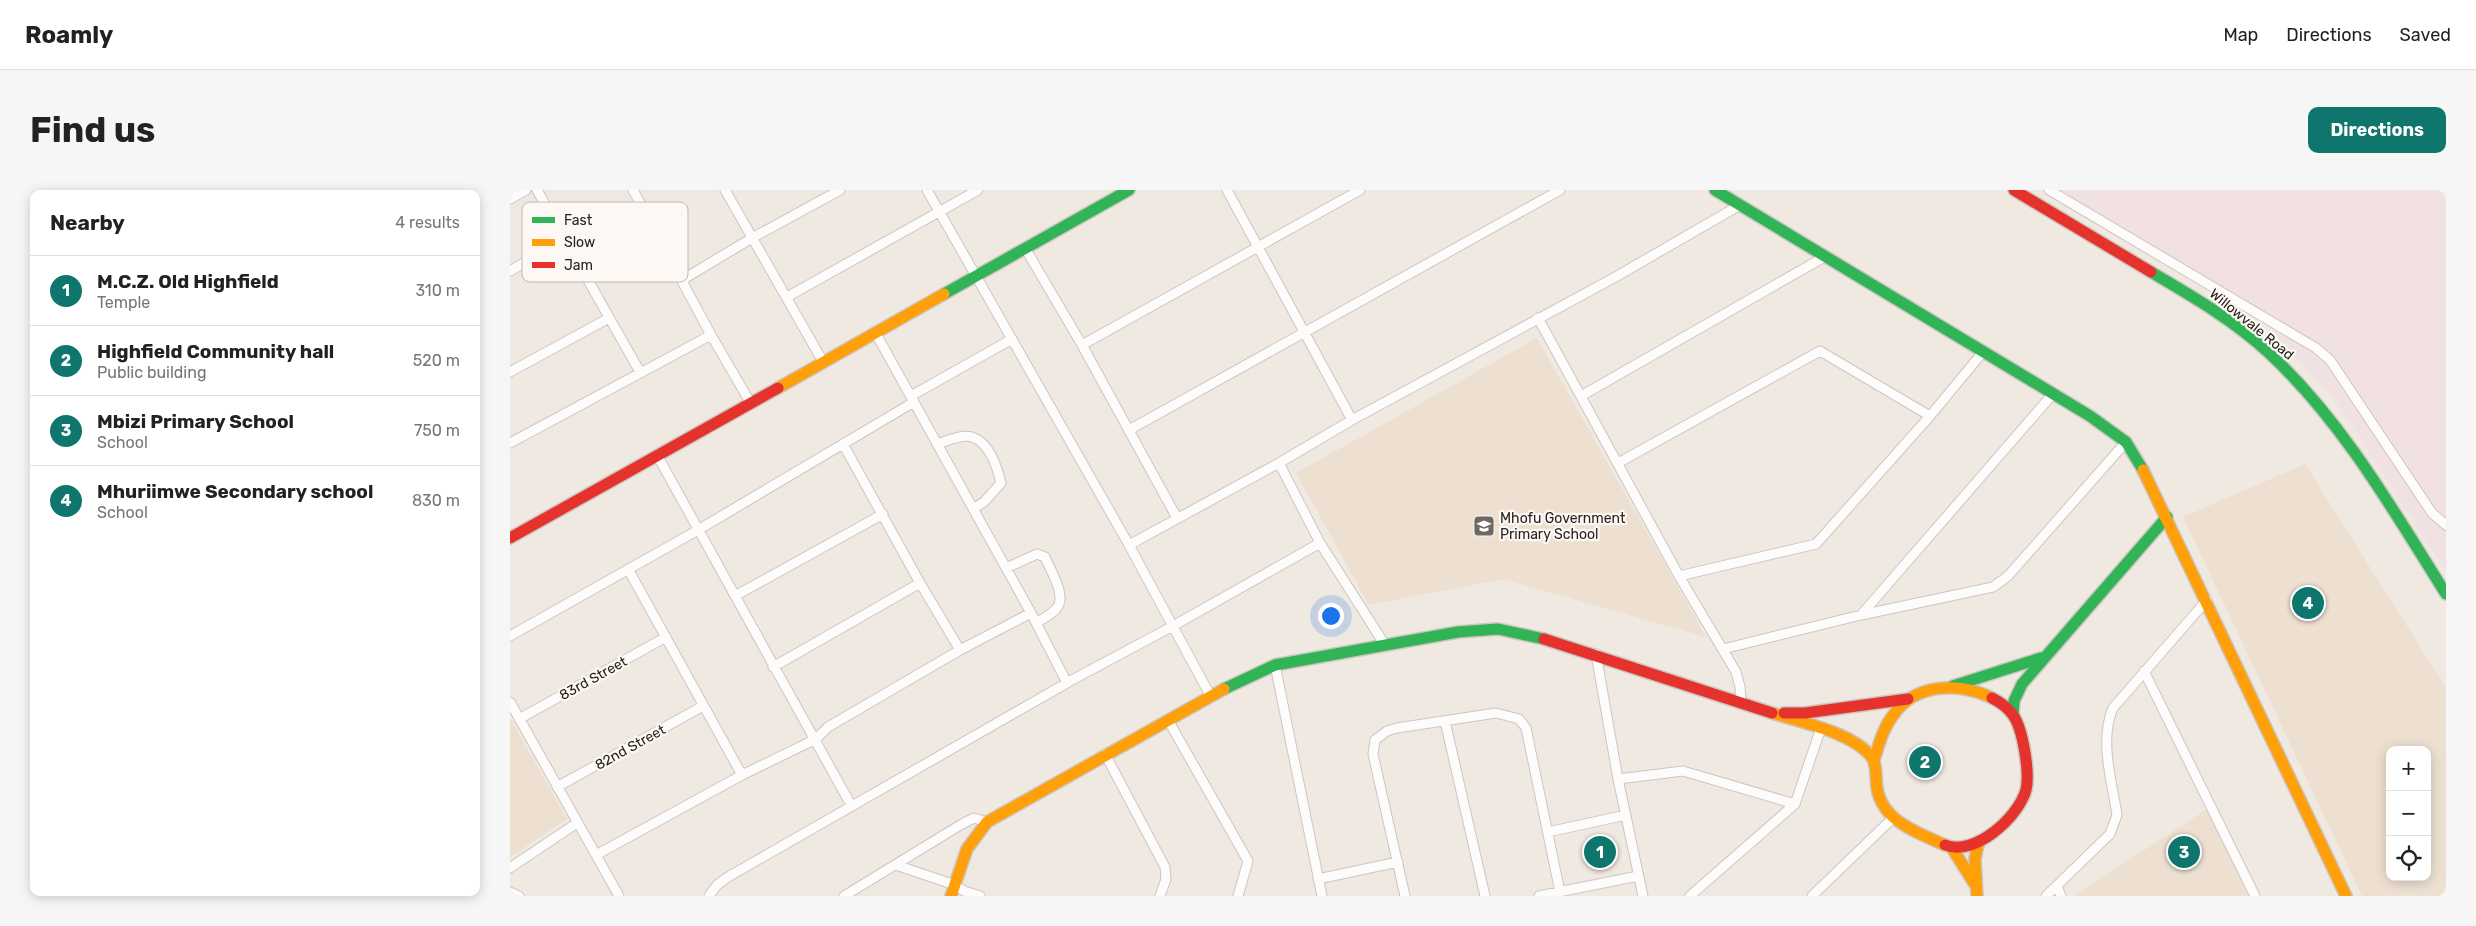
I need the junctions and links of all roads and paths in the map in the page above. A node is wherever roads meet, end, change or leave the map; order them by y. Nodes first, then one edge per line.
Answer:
1 (526, 190) edge
2 (537, 190) edge
3 (632, 190) edge
4 (725, 190) edge
5 (840, 190) edge
6 (927, 190) edge
7 (978, 190) edge
8 (1127, 190) edge
9 (1227, 190) edge
10 (1360, 190) edge
11 (1560, 190) edge
12 (1715, 190) edge
13 (2014, 190) edge
14 (2049, 190) edge
15 (510, 199) edge
16 (544, 202) edge
17 (639, 202) edge
18 (1740, 206) junction
19 (940, 213) junction
20 (752, 238) junction
21 (1259, 246) junction
22 (1025, 248) junction
23 (1826, 256) junction
24 (522, 265) edge
25 (510, 271) edge
26 (688, 276) edge
27 (976, 276) junction
28 (589, 282) edge
29 (683, 282) edge
30 (787, 297) junction
31 (609, 318) junction
32 (1538, 318) junction
33 (875, 332) junction
34 (1306, 332) junction
35 (711, 335) junction
36 (1012, 339) junction
37 (1082, 345) junction
38 (1983, 352) junction
39 (822, 360) junction
40 (510, 372) edge
41 (640, 372) junction
42 (2052, 395) junction
43 (1581, 396) junction
44 (912, 399) junction
45 (750, 402) junction
46 (1930, 416) junction
47 (1352, 420) junction
48 (1129, 430) junction
49 (2126, 442) junction
50 (510, 443) edge
51 (843, 444) junction
52 (937, 444) junction
53 (657, 455) junction
54 (1279, 463) junction
55 (1618, 463) junction
56 (973, 509) junction
57 (883, 514) junction
58 (2167, 517) junction
59 (1177, 518) junction
60 (2446, 525) edge
61 (698, 530) junction
62 (510, 538) edge
63 (1320, 543) junction
64 (1129, 545) junction
65 (1006, 568) junction
66 (628, 569) junction
67 (1679, 576) junction
68 (920, 583) junction
69 (2446, 594) edge
70 (735, 596) junction
71 (2207, 600) junction
72 (1031, 613) junction
73 (1861, 614) junction
74 (1036, 623) junction
75 (1174, 626) junction
76 (510, 636) edge
77 (666, 637) junction
78 (1385, 645) junction
79 (1723, 649) junction
80 (960, 650) junction
81 (1596, 654) junction
82 (2046, 656) junction
83 (1275, 666) junction
84 (773, 667) junction
85 (2144, 670) junction
86 (1067, 683) junction
87 (1951, 686) junction
88 (1210, 695) junction
89 (1908, 699) junction
90 (1741, 701) junction
91 (510, 702) edge
92 (703, 706) junction
93 (1776, 713) junction
94 (2013, 715) junction
95 (519, 719) junction
96 (1168, 720) junction
97 (1445, 722) junction
98 (1821, 728) junction
99 (816, 739) junction
100 (1105, 754) junction
101 (1874, 760) junction
102 (742, 775) junction
103 (1618, 779) junction
104 (557, 788) junction
105 (1795, 804) junction
106 (851, 805) junction
107 (1626, 815) junction
108 (1893, 818) junction
109 (987, 822) junction
110 (577, 823) junction
111 (1548, 832) junction
112 (1978, 845) junction
113 (1952, 848) junction
114 (596, 855) junction
115 (1398, 862) junction
116 (896, 865) junction
117 (510, 868) edge
118 (1638, 876) junction
119 (1318, 879) junction
120 (2057, 886) junction
121 (953, 890) edge
122 (1976, 891) edge
123 (510, 892) edge
124 (1560, 892) junction
125 (1816, 895) edge
126 (519, 896) edge
127 (619, 896) edge
128 (709, 896) edge
129 (844, 896) edge
130 (980, 896) edge
131 (1160, 896) edge
132 (1238, 896) edge
133 (1322, 896) edge
134 (1405, 896) edge
135 (1485, 896) edge
136 (1539, 896) edge
137 (1643, 896) edge
138 (1690, 896) edge
139 (2046, 896) edge
140 (2061, 896) edge
141 (2255, 896) edge
142 (2346, 896) edge

1 - 15 street
2 - 16 street
3 - 17 street
4 - 20 street
5 - 20 street
6 - 19 street
7 - 19 street
8 - 22 street
9 - 21 street
10 - 21 street
11 - 34 street
12 - 18 street
13 - 69 street, Willowvale Road
14 - 60 street
18 - 23 street
18 - 32 street
19 - 27 street
19 - 30 street
20 - 26 street
20 - 30 street
21 - 34 street
21 - 37 street
22 - 27 street
22 - 37 street
23 - 38 street
23 - 43 street
24 - 25 street
27 - 33 street
27 - 36 street
28 - 31 street
29 - 35 street
30 - 39 street
31 - 40 street
31 - 41 street
32 - 43 street
32 - 47 street
33 - 39 street
33 - 44 street
34 - 47 street
34 - 48 street
35 - 41 street
35 - 45 street
36 - 44 street
36 - 64 street
37 - 48 street
38 - 42 street
38 - 46 street
39 - 45 street
41 - 50 street
42 - 49 street
42 - 73 street
43 - 55 street
44 - 51 street
44 - 52 street
45 - 53 street
46 - 55 street
46 - 67 street
47 - 54 street
48 - 59 street
49 - 58 street
49 - 73 street
51 - 57 street
51 - 61 street
52 - 56 street
52 - 56 street
53 - 61 street
53 - 62 street
54 - 59 street
54 - 63 street
55 - 67 street
56 - 65 street
57 - 68 street
57 - 70 street
58 - 71 street
58 - 82 street
59 - 64 street
61 - 66 street
61 - 70 street
63 - 75 street
63 - 78 street
64 - 75 street
65 - 72 street
65 - 74 street
66 - 76 street
66 - 77 street
67 - 79 street
68 - 80 street
68 - 84 street
70 - 84 street
71 - 85 street
71 - 142 street
72 - 74 street
72 - 80 street
73 - 79 street
74 - 86 street
75 - 86 street
75 - 88 street
77 - 92 street
77 - 95 street, 83rd Street
78 - 81 street
78 - 83 street
79 - 90 street
80 - 99 street
81 - 90 street
81 - 103 street
82 - 87 street
82 - 94 street
83 - 88 street
83 - 119 street
84 - 99 street
85 - 120 street
85 - 141 street
86 - 106 street
87 - 89 street
87 - 94 street
88 - 96 street
89 - 93 street
89 - 101 street
90 - 93 street
91 - 95 street
92 - 102 street
92 - 104 street, 82nd Street
93 - 98 street
94 - 112 street
95 - 104 street
96 - 100 street
96 - 132 street
97 - 111 street
97 - 115 street
97 - 135 street
98 - 101 street
98 - 105 street
99 - 102 street
99 - 106 street
100 - 109 street
100 - 131 street
101 - 108 street
102 - 114 street
103 - 105 street
103 - 107 street
104 - 110 street
105 - 138 street
106 - 128 street
107 - 111 street
107 - 118 street
108 - 113 street
108 - 125 street
109 - 116 street
109 - 121 street
110 - 114 street
110 - 117 street
111 - 124 street
112 - 113 street
112 - 122 street
113 - 122 street
114 - 127 street
115 - 119 street
115 - 134 street
116 - 121 street
116 - 129 street
118 - 124 street
118 - 137 street
119 - 133 street
120 - 139 street
120 - 140 street
121 - 130 street
123 - 126 street
124 - 136 street

